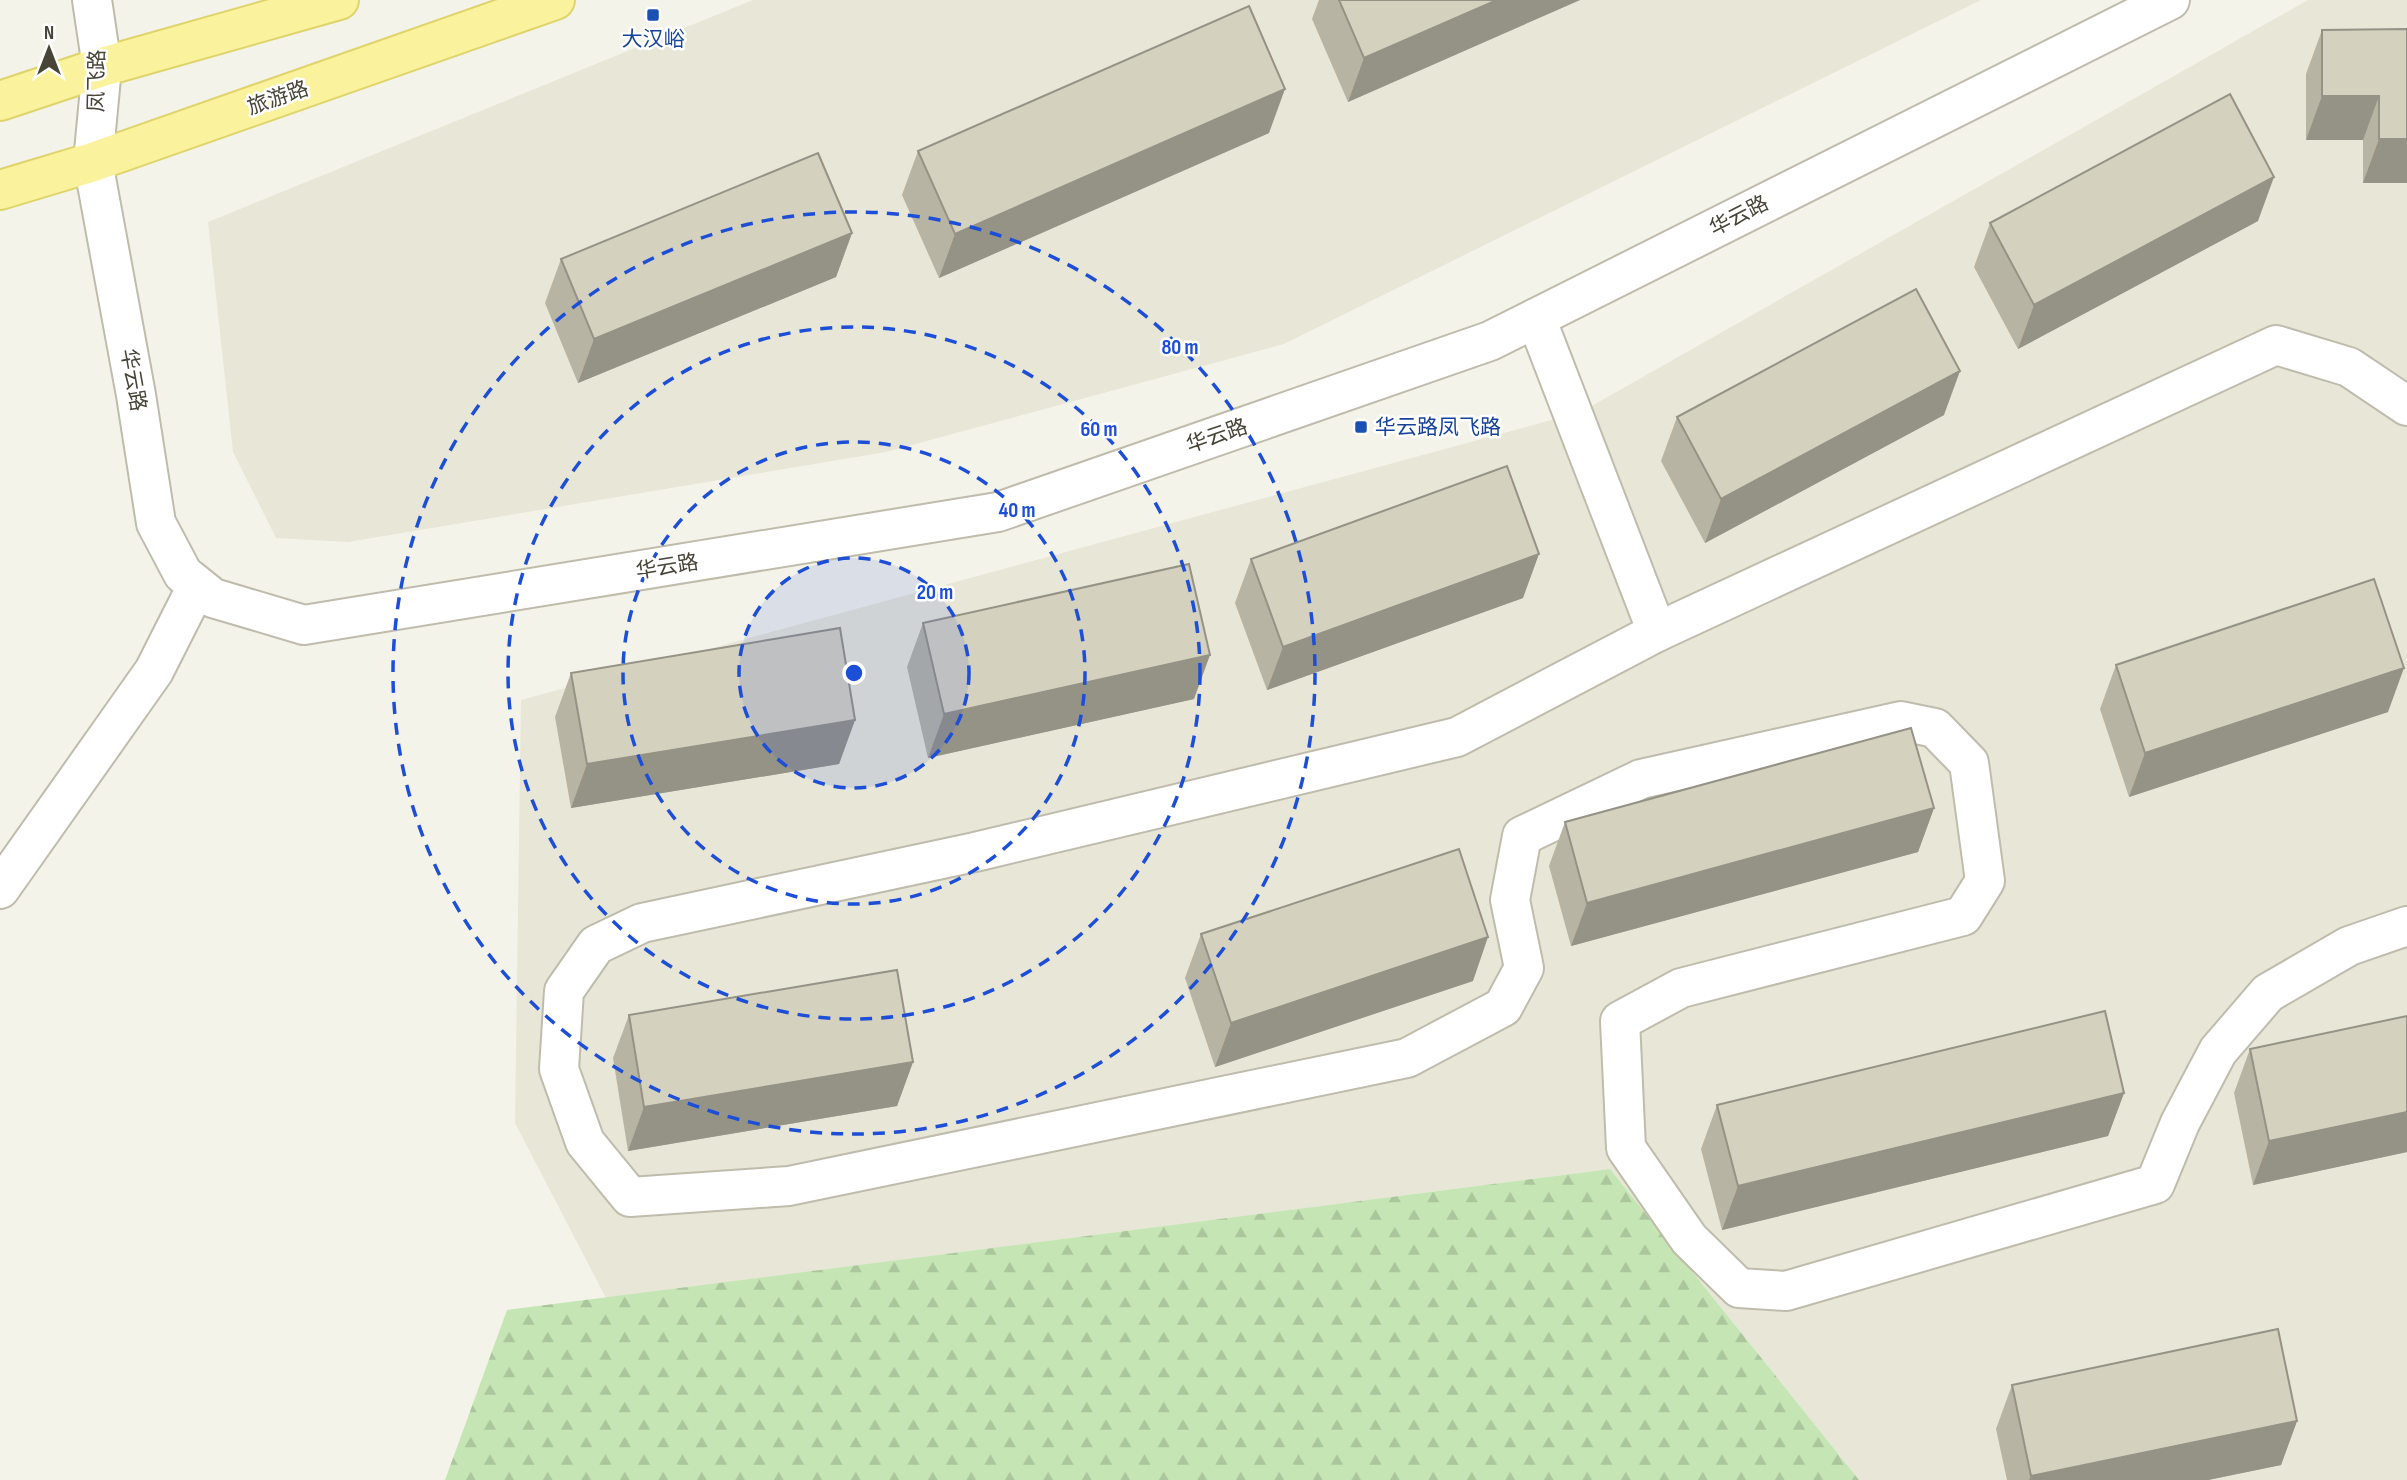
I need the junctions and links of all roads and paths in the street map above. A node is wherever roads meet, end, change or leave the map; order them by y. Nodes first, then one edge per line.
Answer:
1 (92, 0) edge
2 (339, 0) edge
3 (555, 0) edge
4 (2170, 0) edge
5 (102, 67) junction
6 (0, 101) edge
7 (93, 162) junction
8 (0, 190) edge
9 (1536, 318) junction
10 (2407, 406) edge
11 (197, 586) junction
12 (1657, 632) junction
13 (0, 889) edge
14 (2407, 926) edge

1 - 5 street, 凤飞路
2 - 5 main road
3 - 7 main road, 旅游路
4 - 9 street, 华云路
5 - 6 main road
5 - 7 street, 凤飞路
7 - 8 main road, 旅游路
7 - 11 street, 华云路
9 - 11 street, 华云路
9 - 12 street
10 - 12 street
11 - 13 street
12 - 14 street

